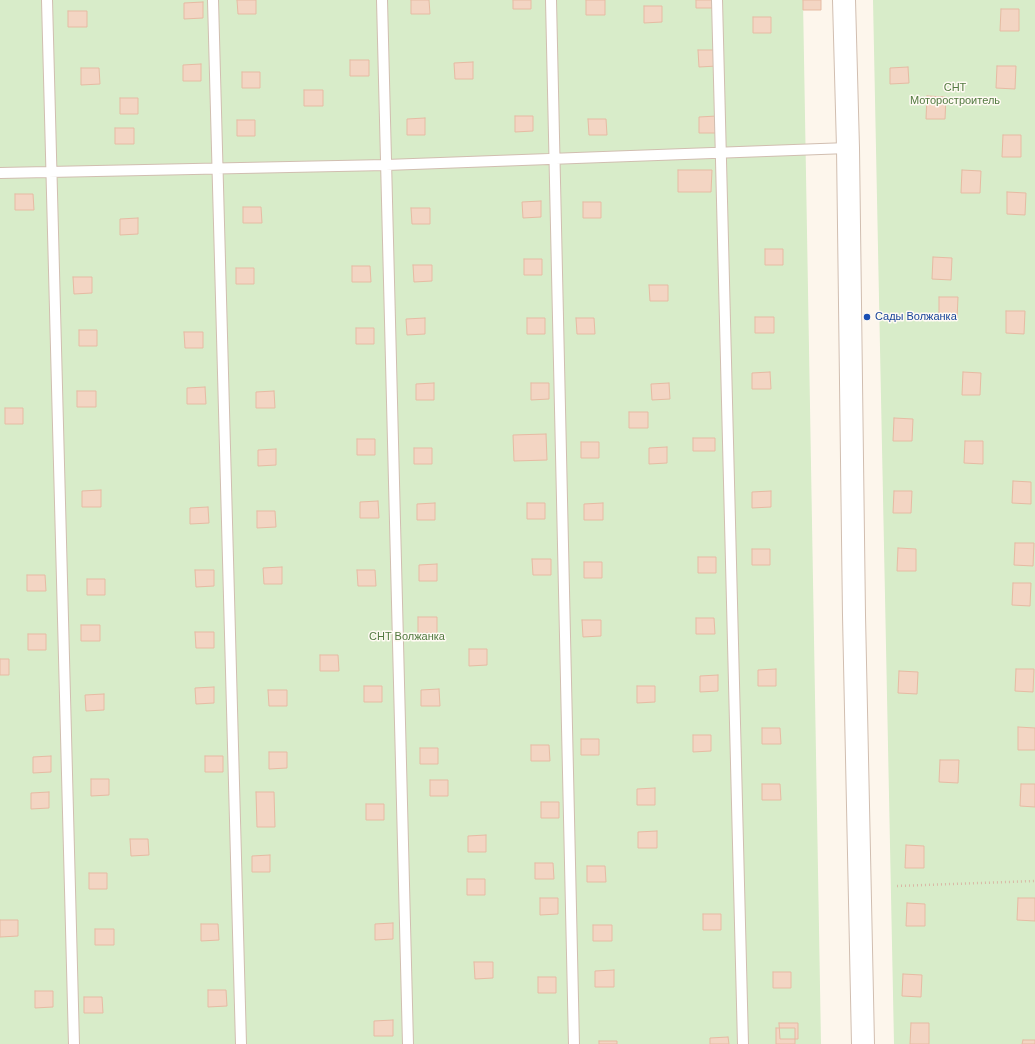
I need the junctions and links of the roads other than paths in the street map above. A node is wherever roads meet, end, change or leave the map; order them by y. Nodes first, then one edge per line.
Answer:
1 (47, 0) edge
2 (213, 0) edge
3 (382, 0) edge
4 (551, 0) edge
5 (717, 0) edge
6 (844, 0) edge
7 (848, 148) junction
8 (721, 153) junction
9 (555, 159) junction
10 (386, 165) junction
11 (218, 168) junction
12 (52, 172) junction
13 (0, 173) edge
14 (74, 1044) edge
15 (241, 1044) edge
16 (408, 1044) edge
17 (574, 1044) edge
18 (743, 1044) edge
19 (863, 1044) edge

1 - 12 lane
2 - 11 lane
3 - 10 lane
4 - 9 lane
5 - 8 lane
6 - 7 street
7 - 8 lane
7 - 19 street
8 - 9 lane
8 - 18 lane
9 - 10 lane
9 - 17 lane
10 - 11 lane
10 - 16 lane
11 - 12 lane
11 - 15 lane
12 - 13 lane
12 - 14 lane

